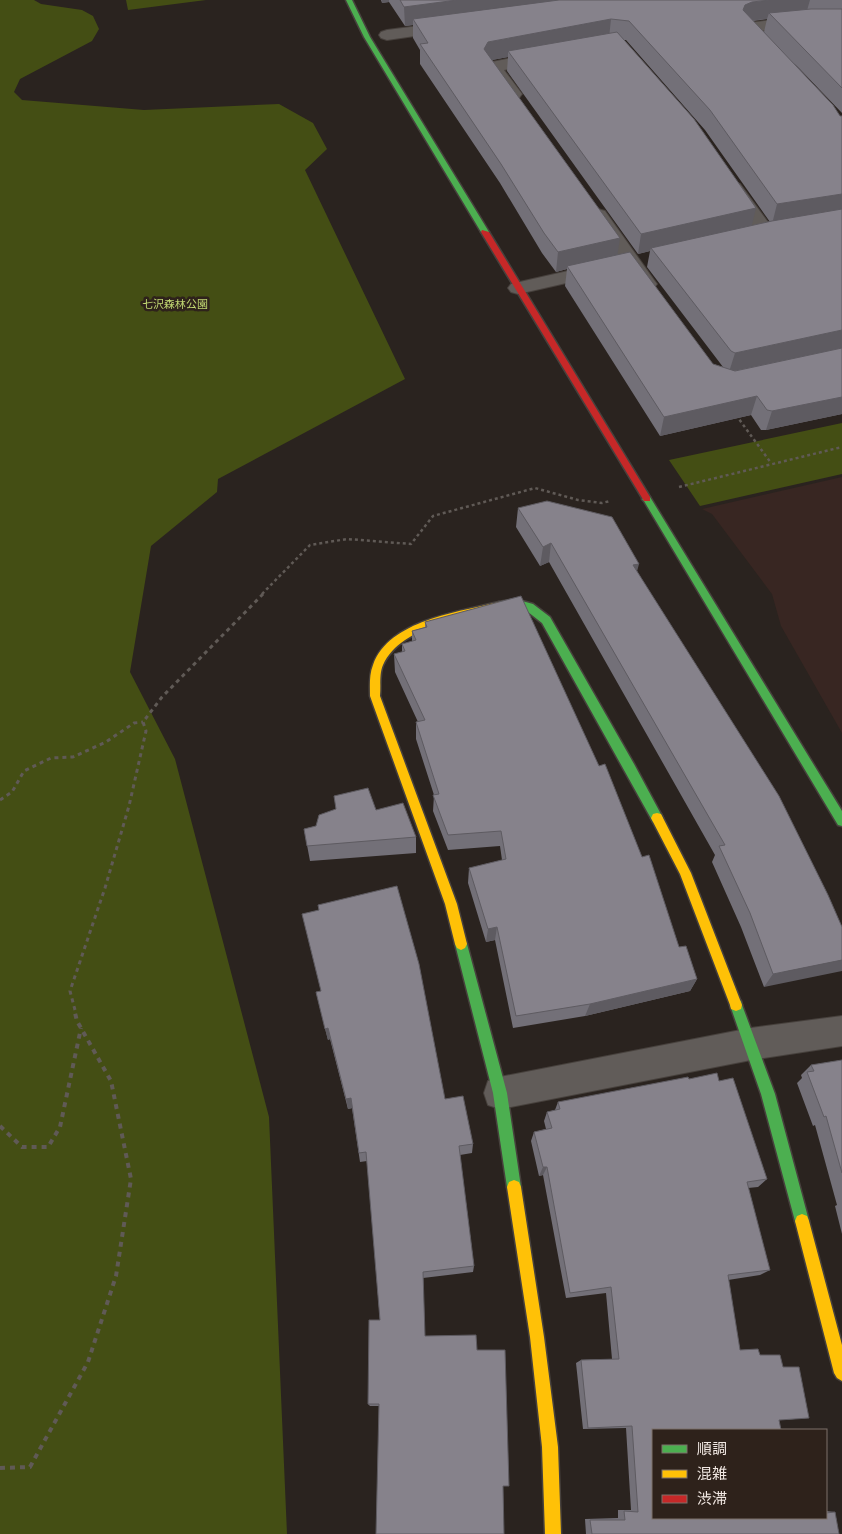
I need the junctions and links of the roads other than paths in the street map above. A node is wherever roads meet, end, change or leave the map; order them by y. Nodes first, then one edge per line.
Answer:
1 (349, 0) edge
2 (842, 21) edge
3 (465, 25) edge
4 (387, 35) dead end
5 (563, 53) edge
6 (775, 56) edge
7 (521, 107) edge
8 (724, 173) edge
9 (590, 203) edge
10 (747, 237) edge
11 (651, 258) edge
12 (632, 263) junction
13 (518, 288) junction
14 (657, 298) edge
15 (842, 821) edge
16 (842, 1031) edge
17 (751, 1044) junction
18 (500, 1093) junction
19 (842, 1373) edge
20 (554, 1534) edge

1 - 13 street
2 - 6 street
3 - 4 street
5 - 7 street
8 - 10 street
9 - 12 street
11 - 12 street
12 - 13 street
12 - 14 street
13 - 15 street
16 - 17 street
17 - 18 street
17 - 18 street
17 - 19 street
18 - 20 street

